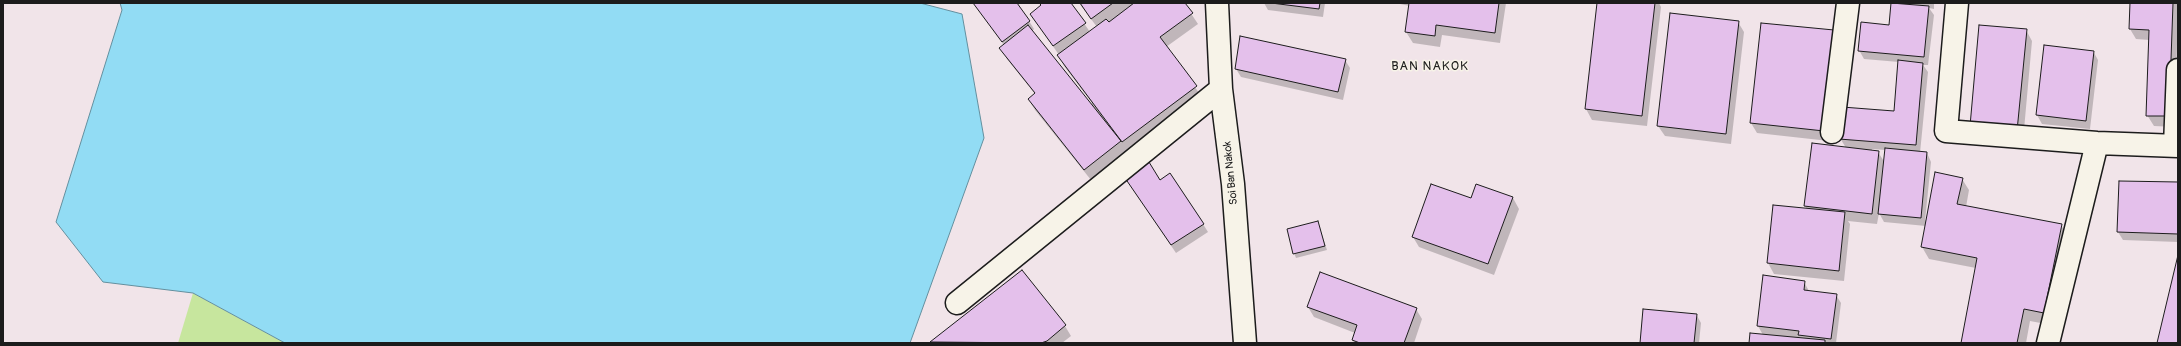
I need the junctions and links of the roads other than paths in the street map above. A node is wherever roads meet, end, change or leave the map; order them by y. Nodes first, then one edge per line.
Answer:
1 (1217, 3) edge
2 (1848, 3) edge
3 (1957, 3) edge
4 (2178, 70) edge
5 (1221, 89) junction
6 (1832, 132) dead end
7 (2097, 143) junction
8 (2176, 146) edge
9 (957, 303) dead end
10 (1245, 343) edge
11 (2048, 343) edge

1 - 5 street, Soi Ban Nakok
2 - 6 street
3 - 7 street
4 - 8 street
5 - 9 street
5 - 10 street, Soi Ban Nakok
7 - 8 street
7 - 11 street

